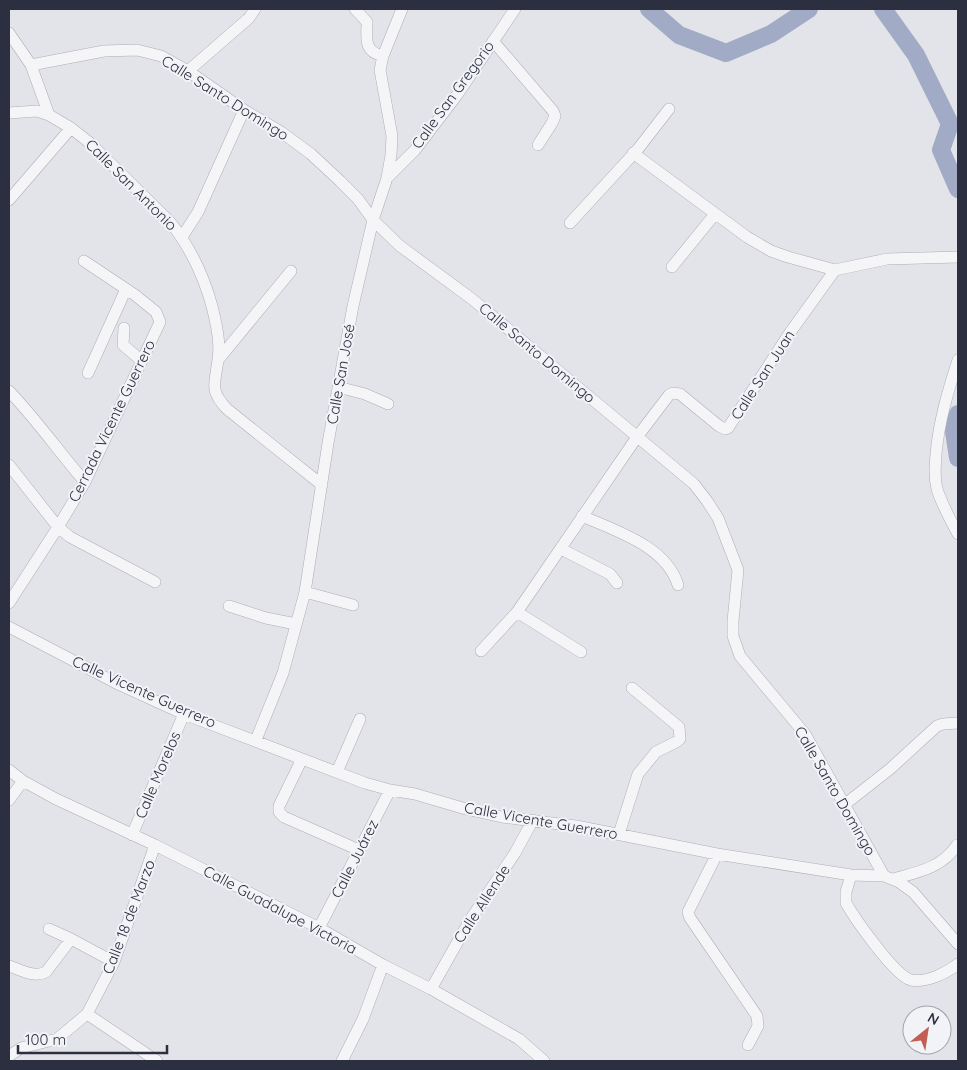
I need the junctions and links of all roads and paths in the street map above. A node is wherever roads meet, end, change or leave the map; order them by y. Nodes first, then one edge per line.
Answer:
1 (255, 9) edge
2 (355, 9) edge
3 (402, 9) edge
4 (515, 9) edge
5 (9, 33) edge
6 (493, 41) junction
7 (383, 56) junction
8 (31, 66) junction
9 (188, 71) junction
10 (669, 109) dead end
11 (244, 110) junction
12 (9, 113) edge
13 (49, 115) junction
14 (71, 128) junction
15 (538, 145) dead end
16 (633, 153) junction
17 (386, 178) junction
18 (9, 200) edge
19 (715, 214) junction
20 (374, 220) junction
21 (570, 223) dead end
22 (182, 237) junction
23 (958, 257) edge
24 (84, 261) dead end
25 (672, 267) dead end
26 (835, 270) junction
27 (291, 271) dead end
28 (126, 289) junction
29 (124, 328) dead end
30 (142, 360) junction
31 (218, 360) junction
32 (958, 360) edge
33 (88, 373) dead end
34 (338, 387) junction
35 (9, 390) edge
36 (388, 404) dead end
37 (637, 437) junction
38 (9, 465) edge
39 (85, 482) junction
40 (322, 485) junction
41 (582, 516) junction
42 (58, 527) junction
43 (958, 534) edge
44 (561, 548) junction
45 (155, 582) dead end
46 (617, 582) dead end
47 (678, 585) dead end
48 (305, 592) junction
49 (9, 603) edge
50 (353, 605) dead end
51 (229, 606) dead end
52 (516, 612) junction
53 (296, 624) junction
54 (9, 627) edge
55 (481, 651) dead end
56 (581, 652) dead end
57 (632, 688) dead end
58 (184, 714) junction
59 (360, 719) dead end
60 (958, 723) edge
61 (256, 740) junction
62 (302, 759) junction
63 (9, 770) edge
64 (337, 772) junction
65 (23, 781) junction
66 (390, 790) junction
67 (9, 800) edge
68 (844, 805) junction
69 (534, 820) junction
70 (619, 834) junction
71 (132, 835) junction
72 (155, 845) junction
73 (957, 845) dead end
74 (359, 850) junction
75 (717, 854) junction
76 (851, 875) junction
77 (889, 877) junction
78 (319, 928) junction
79 (49, 929) dead end
80 (71, 939) junction
81 (958, 944) edge
82 (114, 962) junction
83 (958, 964) edge
84 (383, 965) junction
85 (9, 966) edge
86 (432, 988) junction
87 (87, 1014) junction
88 (748, 1046) dead end
89 (9, 1056) edge
90 (157, 1061) edge
91 (342, 1061) edge
92 (544, 1061) edge

1 - 9 street
2 - 7 street
3 - 7 street, Calle San José
4 - 6 street, Calle San Gregorio
5 - 8 street
6 - 15 street
6 - 17 street, Calle San Gregorio
7 - 17 street, Calle San José
8 - 9 street, Calle Santo Domingo
8 - 13 street
9 - 11 street, Calle Santo Domingo
10 - 16 street
11 - 20 street, Calle Santo Domingo
11 - 22 street
12 - 13 street
13 - 14 street, Calle San Antonio
14 - 18 street
14 - 22 street, Calle San Antonio
16 - 19 street
16 - 21 street
17 - 20 street, Calle San José
19 - 25 street
19 - 26 street
20 - 34 street, Calle San José
20 - 37 street, Calle Santo Domingo
22 - 31 street, Calle San Antonio
23 - 26 street
24 - 28 street, Cerrada Vicente Guerrero
26 - 37 street, Calle San Juan
27 - 31 street
28 - 30 street, Cerrada Vicente Guerrero
28 - 33 street
29 - 30 street
30 - 39 street, Cerrada Vicente Guerrero
31 - 40 street, Calle San Antonio
32 - 43 street
34 - 36 street
34 - 40 street, Calle San José
35 - 39 street
37 - 41 street, Calle San Juan
37 - 68 street, Calle Santo Domingo
38 - 42 street
39 - 42 street, Cerrada Vicente Guerrero
40 - 48 street, Calle San José
41 - 44 street, Calle San Juan
41 - 47 street
42 - 45 street
42 - 49 street, Cerrada Vicente Guerrero
44 - 46 street
44 - 52 street, Calle San Juan
48 - 50 street
48 - 53 street, Calle San José
51 - 53 street
52 - 55 street, Calle San Juan
52 - 56 street
53 - 61 street, Calle San José
54 - 58 street, Calle Vicente Guerrero
57 - 70 street
58 - 61 street, Calle Vicente Guerrero
58 - 71 street, Calle Morelos
59 - 64 street
60 - 68 street
61 - 62 street, Calle Vicente Guerrero
62 - 64 street, Calle Vicente Guerrero
62 - 74 street
63 - 65 street, Calle Guadalupe Victoria
64 - 66 street, Calle Vicente Guerrero
65 - 67 street
65 - 71 street, Calle Guadalupe Victoria
66 - 69 street, Calle Vicente Guerrero
66 - 74 street, Calle Juárez
68 - 77 street, Calle Santo Domingo
69 - 70 street, Calle Vicente Guerrero
69 - 86 street, Calle Allende
70 - 75 street, Calle Vicente Guerrero
71 - 72 street, Calle Guadalupe Victoria
72 - 78 street, Calle Guadalupe Victoria
72 - 82 street, Calle 18 de Marzo
73 - 77 street
74 - 78 street, Calle Juárez
75 - 76 street, Calle Vicente Guerrero
75 - 88 street
76 - 77 street, Calle Vicente Guerrero
76 - 83 street
77 - 81 street
78 - 84 street, Calle Guadalupe Victoria
79 - 80 street
80 - 82 street
80 - 85 street
82 - 87 street, Calle 18 de Marzo
84 - 86 street, Calle Guadalupe Victoria
84 - 91 street
86 - 92 street, Calle Guadalupe Victoria
87 - 89 street, Calle 18 de Marzo
87 - 90 street

